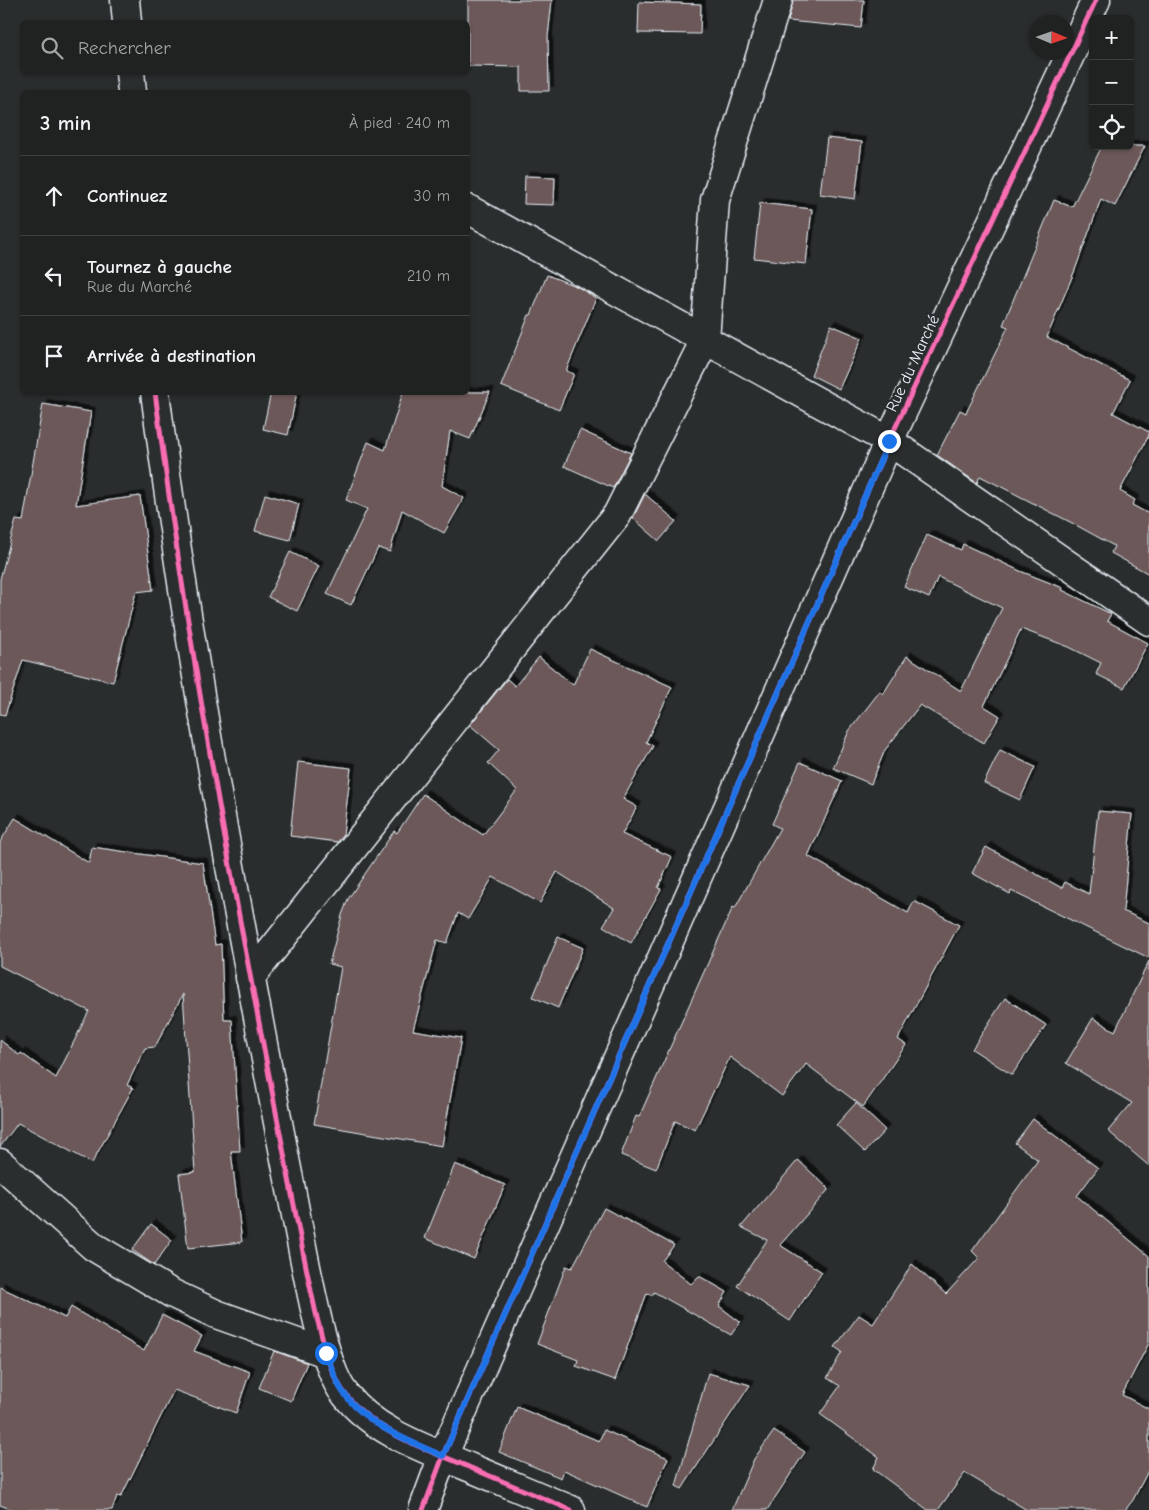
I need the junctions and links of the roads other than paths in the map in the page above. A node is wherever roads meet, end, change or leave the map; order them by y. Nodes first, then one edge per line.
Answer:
1 (126, 0) edge
2 (778, 0) edge
3 (1096, 0) edge
4 (127, 20) edge
5 (130, 75) edge
6 (132, 90) edge
7 (470, 210) edge
8 (705, 340) junction
9 (155, 395) edge
10 (889, 441) junction
11 (1149, 622) edge
12 (250, 978) junction
13 (0, 1163) edge
14 (326, 1353) junction
15 (443, 1456) junction
16 (422, 1510) edge
17 (572, 1510) edge

1 - 4 street
2 - 8 street
3 - 10 street, Rue du Marché
5 - 6 street
7 - 8 street
8 - 10 street
8 - 12 street
9 - 12 street
10 - 11 street
10 - 15 street, Rue du Marché
12 - 14 street
13 - 14 street
14 - 15 street
15 - 16 street, Rue du Marché
15 - 17 street

